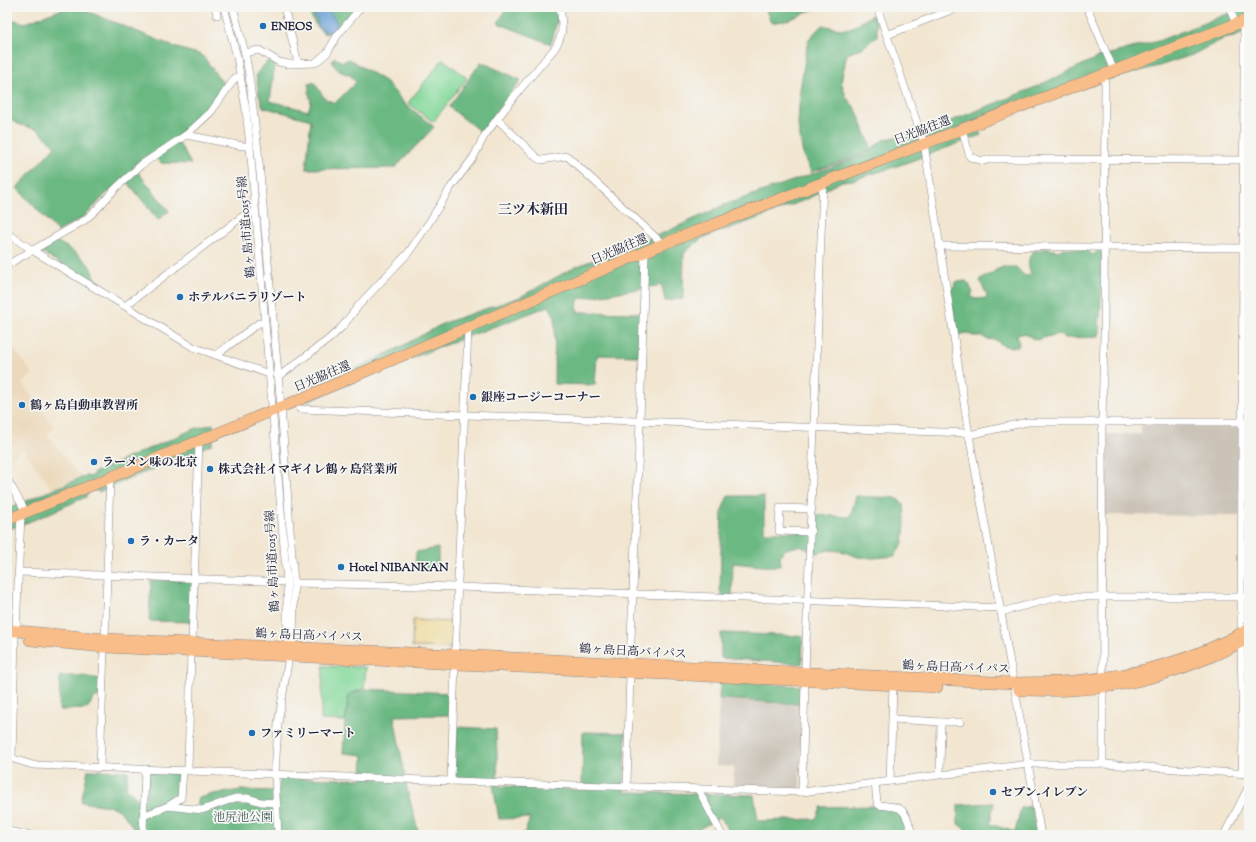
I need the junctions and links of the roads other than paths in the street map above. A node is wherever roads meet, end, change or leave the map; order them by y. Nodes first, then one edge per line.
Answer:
1 (215, 7) edge
2 (224, 7) edge
3 (233, 7) edge
4 (284, 7) edge
5 (360, 7) edge
6 (560, 7) edge
7 (877, 7) edge
8 (959, 7) edge
9 (1087, 7) edge
10 (1229, 7) edge
11 (217, 15) dead end
12 (1242, 22) edge
13 (887, 35) junction
14 (245, 53) junction
15 (298, 63) junction
16 (1108, 73) junction
17 (240, 76) junction
18 (497, 119) junction
19 (962, 129) junction
20 (186, 135) junction
21 (924, 143) junction
22 (250, 146) junction
23 (1105, 160) junction
24 (1246, 160) edge
25 (823, 182) junction
26 (255, 213) junction
27 (7, 232) edge
28 (663, 244) junction
29 (939, 246) junction
30 (1104, 247) junction
31 (1246, 248) edge
32 (32, 250) junction
33 (645, 252) junction
34 (7, 265) edge
35 (126, 306) junction
36 (265, 323) junction
37 (468, 328) junction
38 (216, 355) junction
39 (269, 374) junction
40 (277, 376) junction
41 (277, 409) junction
42 (300, 409) dead end
43 (465, 415) junction
44 (640, 421) junction
45 (1102, 421) junction
46 (1246, 422) edge
47 (814, 428) junction
48 (969, 434) junction
49 (199, 442) junction
50 (110, 477) junction
51 (7, 479) edge
52 (812, 509) junction
53 (23, 513) junction
54 (7, 520) edge
55 (811, 532) junction
56 (19, 572) junction
57 (107, 576) junction
58 (194, 579) junction
59 (290, 582) junction
60 (459, 587) junction
61 (633, 595) junction
62 (1103, 597) junction
63 (1242, 597) junction
64 (809, 601) junction
65 (1001, 610) junction
66 (1248, 633) edge
67 (11, 634) edge
68 (104, 643) junction
69 (1238, 644) junction
70 (192, 647) junction
71 (290, 650) junction
72 (455, 659) junction
73 (630, 668) junction
74 (805, 676) junction
75 (1103, 682) junction
76 (893, 686) junction
77 (1014, 686) junction
78 (893, 719) junction
79 (941, 722) junction
80 (960, 722) dead end
81 (1246, 736) edge
82 (10, 757) edge
83 (1029, 764) junction
84 (1103, 764) junction
85 (100, 768) junction
86 (145, 769) junction
87 (185, 770) junction
88 (1246, 773) edge
89 (276, 774) junction
90 (940, 774) junction
91 (451, 781) junction
92 (890, 781) junction
93 (875, 783) junction
94 (627, 786) junction
95 (1249, 786) edge
96 (698, 789) junction
97 (802, 792) junction
98 (276, 803) junction
99 (168, 806) junction
100 (143, 816) junction
101 (7, 831) edge
102 (30, 835) edge
103 (143, 835) edge
104 (278, 835) edge
105 (722, 835) edge
106 (912, 835) edge
107 (1041, 835) edge
108 (1224, 835) edge

1 - 11 street
2 - 17 street, 鶴ヶ島市道1015号線
3 - 14 street, 鶴ヶ島市道1015号線
4 - 15 street
5 - 15 street
6 - 18 street
7 - 13 street
8 - 13 street
9 - 16 street
10 - 12 street
12 - 16 highway, 日光脇往還
12 - 24 street
13 - 21 street
14 - 15 street
14 - 40 street, 鶴ヶ島市道1015号線
16 - 19 highway, 日光脇往還
16 - 23 street
17 - 20 street
17 - 22 street, 鶴ヶ島市道1015号線
18 - 28 street
18 - 40 street
19 - 21 highway, 日光脇往還
19 - 23 street
20 - 22 street
20 - 32 street
21 - 25 highway, 日光脇往還
21 - 29 street
22 - 26 street, 鶴ヶ島市道1015号線
23 - 24 street
23 - 30 street
24 - 31 street
25 - 28 highway, 日光脇往還
25 - 47 street
26 - 35 street
26 - 36 street, 鶴ヶ島市道1015号線
27 - 32 street
28 - 33 highway, 日光脇往還
29 - 30 street
29 - 48 street
30 - 31 street
30 - 45 street
31 - 46 street
32 - 34 street
32 - 35 street
33 - 37 highway, 日光脇往還
33 - 44 street
35 - 38 street
36 - 38 street
36 - 39 street, 鶴ヶ島市道1015号線
37 - 41 highway, 日光脇往還
37 - 43 street
38 - 39 street
39 - 41 street, 鶴ヶ島市道1015号線
40 - 41 street, 鶴ヶ島市道1015号線
41 - 49 highway, 日光脇往還
41 - 59 street, 鶴ヶ島市道1015号線
42 - 43 street
43 - 44 street
43 - 60 street
44 - 47 street
44 - 61 street
45 - 46 street
45 - 48 street
45 - 62 street
46 - 63 street
47 - 48 street
47 - 52 street
48 - 65 street
49 - 50 highway, 日光脇往還
49 - 58 street
50 - 53 highway, 日光脇往還
50 - 57 street
51 - 53 street
52 - 55 street
52 - 55 street
53 - 54 highway, 日光脇往還
53 - 56 street
55 - 64 street
56 - 57 street
56 - 67 street
57 - 58 street
57 - 68 street
58 - 59 street
58 - 70 street
59 - 60 street
59 - 71 street, 鶴ヶ島市道1015号線
60 - 61 street
60 - 72 street
61 - 64 street
61 - 73 street
62 - 63 street
62 - 65 street
62 - 75 street
63 - 66 street
64 - 65 street
64 - 74 street
65 - 77 street
66 - 69 highway, 鶴ヶ島日高バイパス
66 - 75 highway, 鶴ヶ島日高バイパス
67 - 68 highway, 鶴ヶ島日高バイパス
67 - 82 street
68 - 70 highway, 鶴ヶ島日高バイパス
68 - 85 street
69 - 75 highway, 鶴ヶ島日高バイパス
69 - 81 street
70 - 71 highway, 鶴ヶ島日高バイパス
70 - 87 street
71 - 72 highway, 鶴ヶ島日高バイパス
71 - 89 street, 鶴ヶ島市道1015号線
72 - 73 highway, 鶴ヶ島日高バイパス
72 - 91 street
73 - 74 highway, 鶴ヶ島日高バイパス
73 - 94 street
74 - 76 highway, 鶴ヶ島日高バイパス
74 - 77 highway, 鶴ヶ島日高バイパス
74 - 97 street
75 - 77 highway, 鶴ヶ島日高バイパス
75 - 84 street
76 - 77 highway, 鶴ヶ島日高バイパス
76 - 78 street
77 - 83 street
78 - 79 street
78 - 92 street
79 - 80 street
79 - 90 street
81 - 88 street
82 - 85 street
83 - 84 street
83 - 90 street
83 - 107 street
84 - 88 street
85 - 86 street
86 - 87 street
86 - 100 street
87 - 89 street
87 - 99 street
89 - 91 street
89 - 98 street, 鶴ヶ島市道1015号線
90 - 92 street
91 - 94 street
92 - 93 street
93 - 97 street
93 - 106 street
94 - 96 street
95 - 108 street
96 - 97 street
96 - 105 street
98 - 99 street
98 - 104 street, 鶴ヶ島市道1015号線
99 - 100 street
100 - 103 street
101 - 102 street

